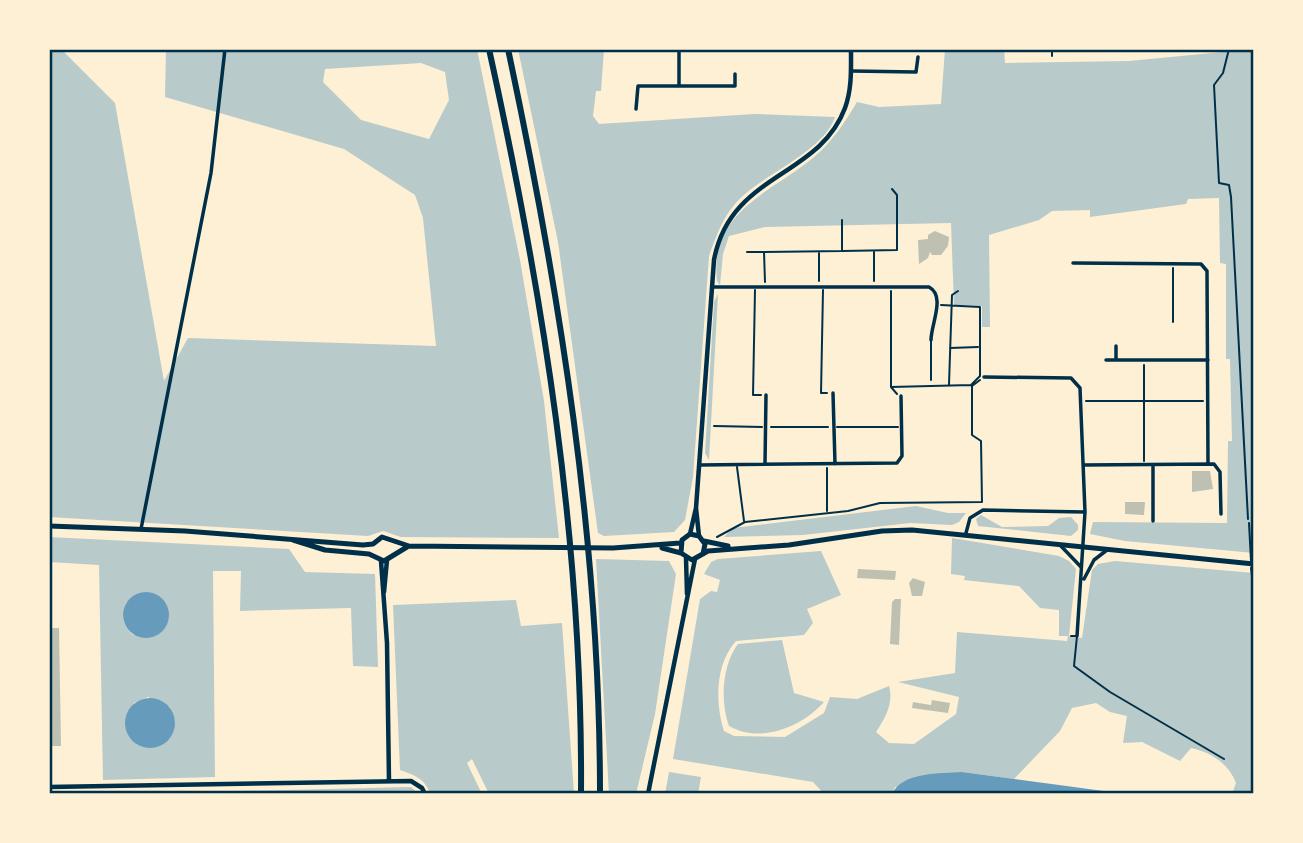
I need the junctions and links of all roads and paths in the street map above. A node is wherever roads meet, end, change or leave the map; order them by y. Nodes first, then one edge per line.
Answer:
1 (225, 49) edge
2 (489, 49) edge
3 (508, 49) edge
4 (679, 49) edge
5 (851, 49) edge
6 (1052, 49) edge
7 (1229, 49) edge
8 (1052, 56) dead end
9 (918, 57) dead end
10 (851, 71) junction
11 (735, 74) dead end
12 (679, 85) junction
13 (636, 109) dead end
14 (892, 189) dead end
15 (842, 220) dead end
16 (819, 251) junction
17 (842, 251) junction
18 (874, 251) junction
19 (747, 252) dead end
20 (764, 252) junction
21 (1073, 263) dead end
22 (1173, 264) junction
23 (821, 286) junction
24 (874, 286) junction
25 (891, 286) junction
26 (712, 287) junction
27 (755, 287) junction
28 (765, 287) junction
29 (958, 291) dead end
30 (937, 305) junction
31 (951, 306) junction
32 (1173, 322) dead end
33 (931, 340) joint
34 (1116, 346) dead end
35 (979, 347) junction
36 (950, 348) junction
37 (1106, 360) dead end
38 (1116, 360) junction
39 (1144, 360) junction
40 (1208, 360) junction
41 (984, 377) joint
42 (931, 380) dead end
43 (949, 386) junction
44 (891, 387) junction
45 (834, 393) joint
46 (766, 395) joint
47 (901, 396) joint
48 (1080, 401) junction
49 (1144, 401) junction
50 (1208, 401) junction
51 (714, 426) dead end
52 (834, 427) junction
53 (902, 427) junction
54 (765, 428) junction
55 (1208, 463) junction
56 (765, 464) junction
57 (827, 464) junction
58 (835, 464) junction
59 (1144, 464) junction
60 (700, 465) junction
61 (737, 465) junction
62 (1083, 465) junction
63 (1153, 465) junction
64 (982, 502) junction
65 (696, 508) junction
66 (983, 510) junction
67 (827, 512) junction
68 (1085, 512) junction
69 (1221, 514) dead end
70 (1153, 521) dead end
71 (745, 522) junction
72 (1249, 523) joint
73 (49, 526) edge
74 (141, 530) junction
75 (966, 533) junction
76 (690, 534) junction
77 (717, 537) dead end
78 (287, 538) junction
79 (702, 538) junction
80 (680, 543) junction
81 (373, 544) junction
82 (394, 544) junction
83 (1060, 545) junction
84 (409, 546) junction
85 (1084, 546) junction
86 (655, 547) junction
87 (735, 547) junction
88 (1109, 548) junction
89 (395, 552) junction
90 (703, 554) junction
91 (373, 555) junction
92 (684, 555) junction
93 (695, 559) junction
94 (384, 560) junction
95 (1252, 564) edge
96 (1083, 569) junction
97 (1082, 584) junction
98 (1254, 592) edge
99 (688, 595) junction
100 (1070, 636) dead end
101 (1077, 636) junction
102 (1224, 759) dead end
103 (389, 781) junction
104 (49, 787) edge
105 (425, 794) edge
106 (581, 794) edge
107 (600, 794) edge
108 (648, 794) edge

1 - 74 street
2 - 106 highway
3 - 107 highway
4 - 12 street
5 - 10 street
6 - 8 path
7 - 72 path
9 - 10 street
10 - 26 street
11 - 12 street
12 - 13 street
14 - 18 path
15 - 17 path
16 - 17 path
16 - 20 path
16 - 23 path
17 - 18 path
18 - 24 path
19 - 20 path
20 - 28 path
21 - 22 street
22 - 32 path
22 - 40 street
23 - 24 street
23 - 28 street
23 - 45 path
24 - 25 street
25 - 30 street
25 - 44 path
26 - 27 street
26 - 60 street
27 - 28 street
27 - 46 path
29 - 31 path
30 - 31 path
30 - 33 street
31 - 35 path
31 - 36 path
33 - 42 lane
34 - 38 street
35 - 36 path
35 - 43 path
36 - 43 path
37 - 38 street
38 - 39 street
39 - 40 street
39 - 49 path
40 - 50 street
41 - 48 street
41 - 64 path
43 - 44 path
44 - 47 path
45 - 52 street
46 - 54 street
47 - 53 street
48 - 49 path
48 - 62 street
49 - 50 path
49 - 59 path
50 - 55 street
51 - 54 path
52 - 53 path
52 - 54 path
52 - 58 street
53 - 58 street
54 - 56 street
55 - 63 street
55 - 69 street
56 - 57 street
56 - 61 street
57 - 58 street
57 - 67 path
59 - 62 street
59 - 63 street
60 - 61 street
60 - 65 street
61 - 71 path
62 - 68 street
63 - 70 street
64 - 66 path
64 - 67 path
65 - 76 street
65 - 79 street
66 - 68 street
66 - 75 street
67 - 71 path
68 - 85 street
71 - 77 path
72 - 95 lane
73 - 74 main road
74 - 78 main road
75 - 83 main road
75 - 87 main road
76 - 79 main road
76 - 80 main road
78 - 81 main road
78 - 91 main road
79 - 87 main road
79 - 90 main road
80 - 86 main road
80 - 92 main road
81 - 82 main road
81 - 91 main road
82 - 84 main road
82 - 89 main road
83 - 85 main road
83 - 96 street
84 - 86 main road
84 - 89 main road
85 - 88 main road
85 - 96 street
86 - 92 main road
87 - 90 main road
88 - 95 main road
88 - 97 street
89 - 94 main road
90 - 93 main road
91 - 94 main road
92 - 93 main road
92 - 99 street
93 - 99 street
94 - 103 street
95 - 98 path
96 - 97 street
97 - 101 street
99 - 108 street
100 - 101 lane
101 - 102 lane
103 - 104 street
103 - 105 street

